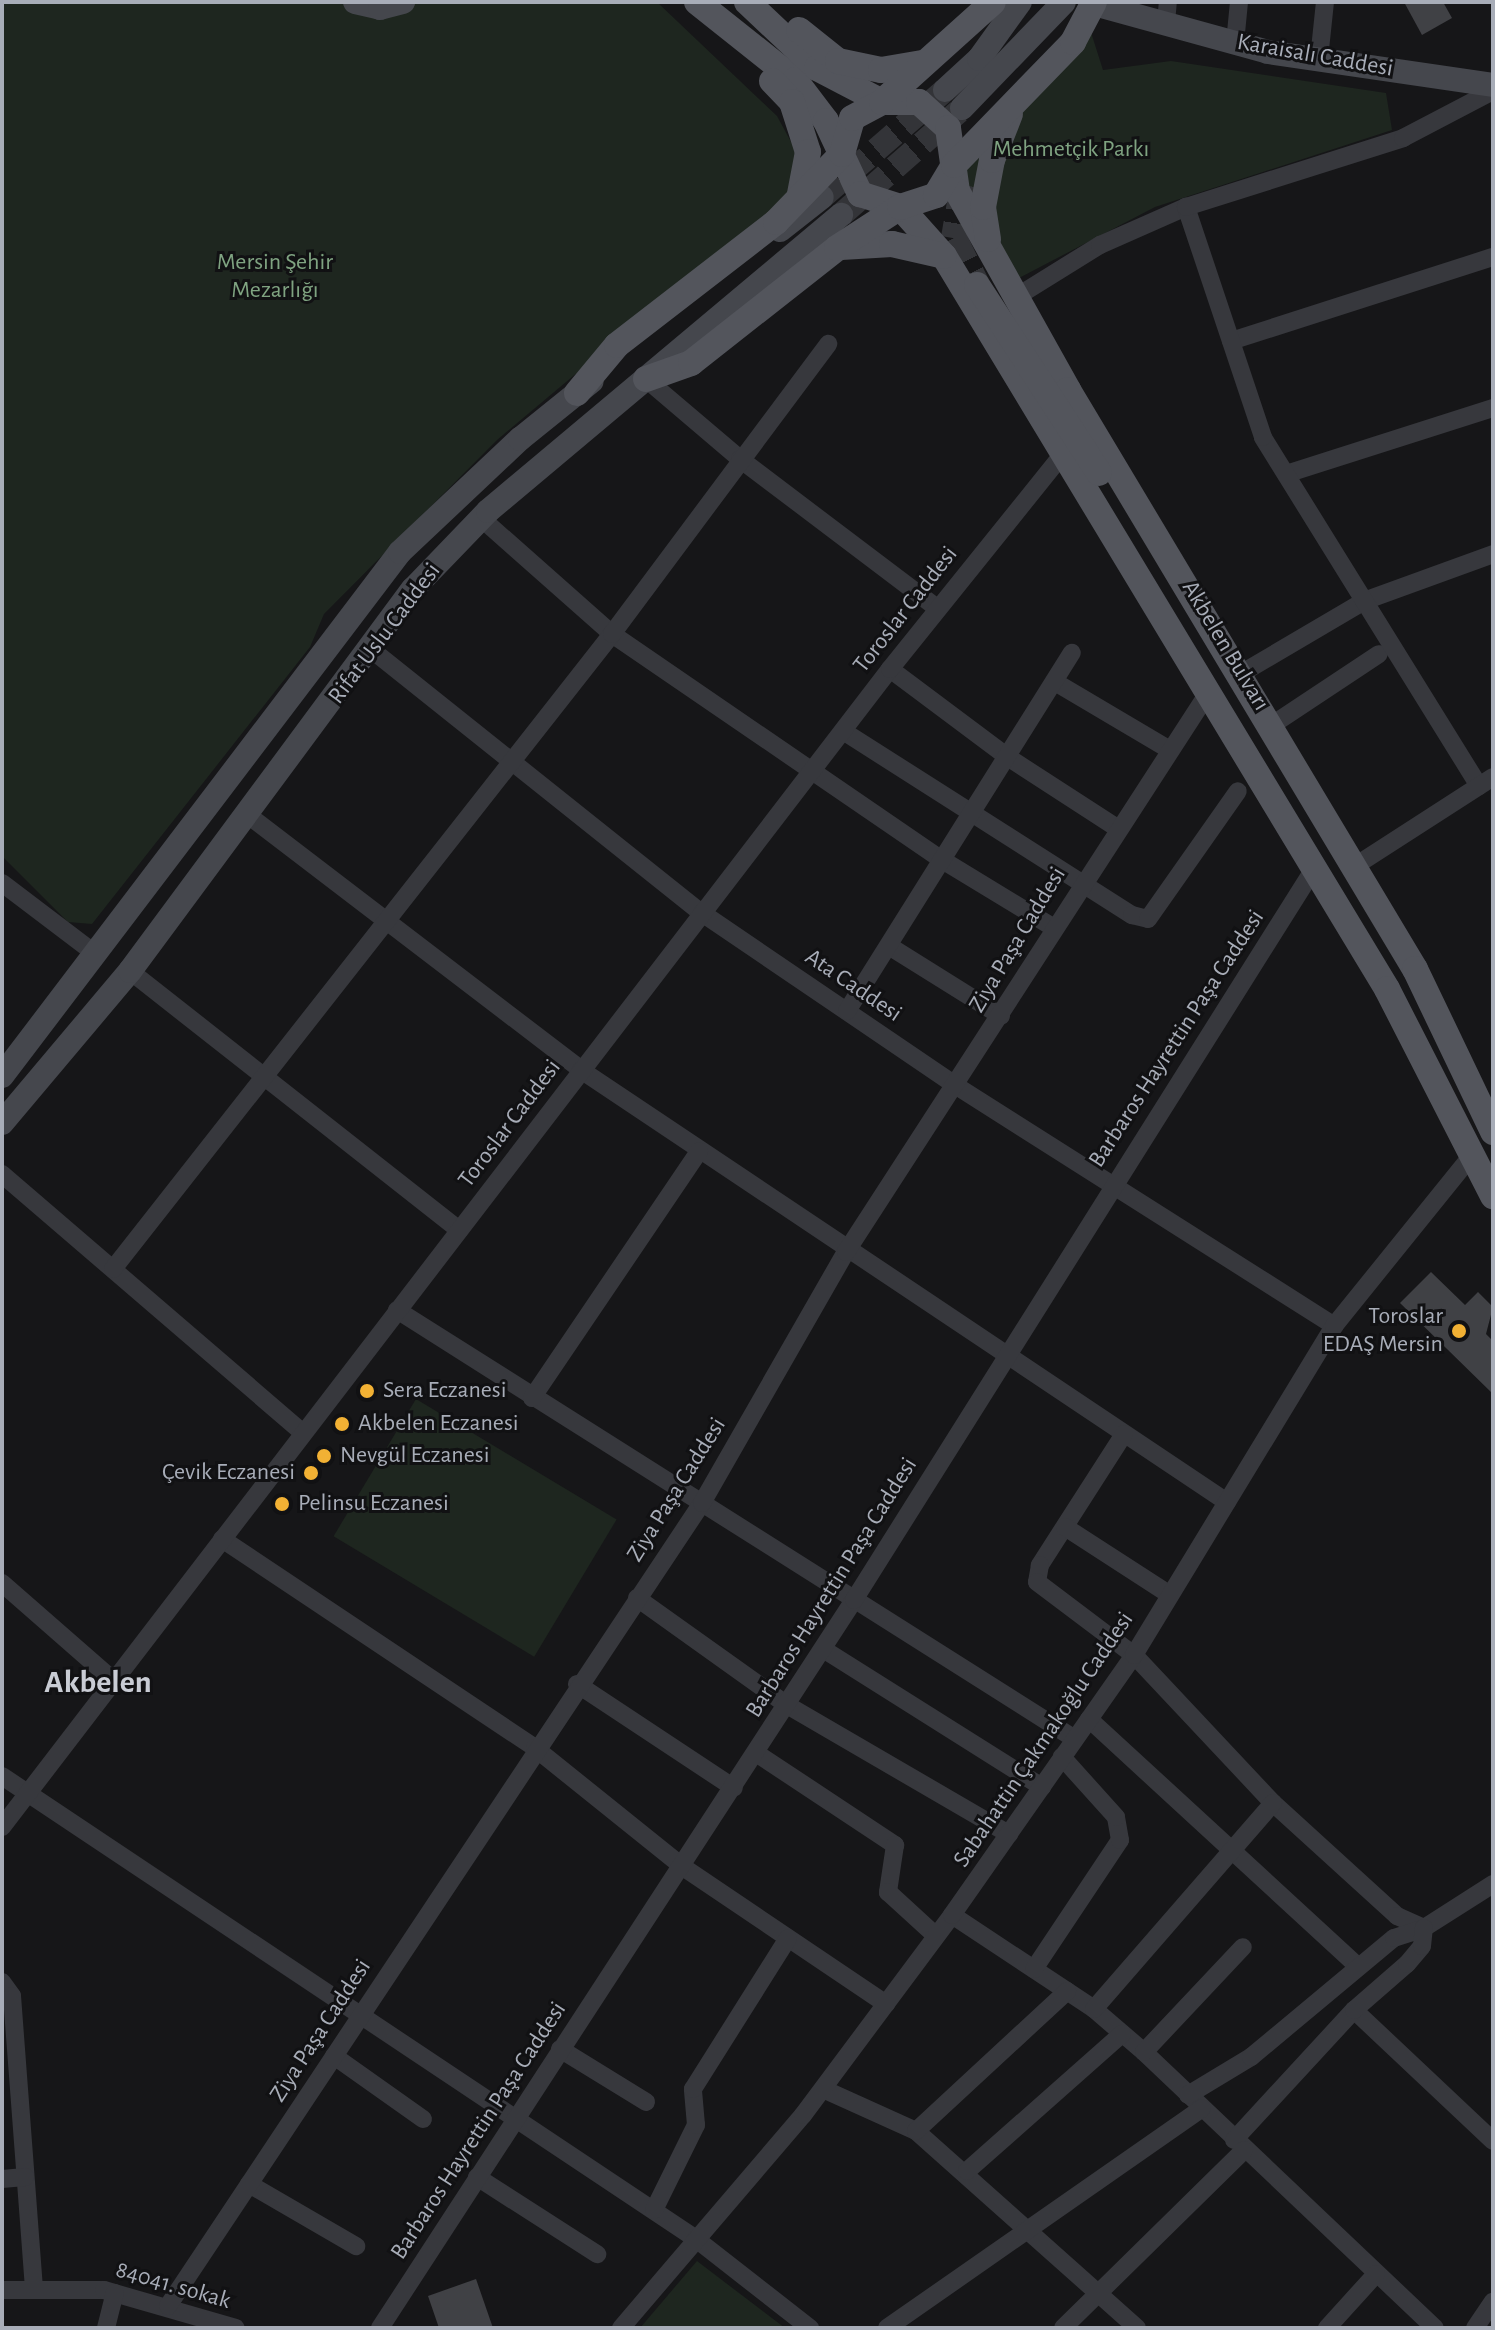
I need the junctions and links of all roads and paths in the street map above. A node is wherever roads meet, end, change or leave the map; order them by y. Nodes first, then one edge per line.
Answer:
1 (355, 2) edge
2 (403, 2) edge
3 (698, 2) edge
4 (747, 2) edge
5 (769, 2) edge
6 (993, 2) edge
7 (1020, 2) edge
8 (1064, 2) edge
9 (1239, 2) edge
10 (1325, 2) edge
11 (1094, 3) edge
12 (1167, 12) edge
13 (1235, 43) junction
14 (1319, 59) junction
15 (923, 63) junction
16 (1493, 88) edge
17 (945, 90) tunnel mouth
18 (1016, 101) junction
19 (882, 102) junction
20 (962, 108) tunnel mouth
21 (843, 161) junction
22 (954, 165) junction
23 (810, 197) junction
24 (900, 207) junction
25 (1186, 207) junction
26 (841, 215) tunnel mouth
27 (837, 248) junction
28 (990, 250) junction
29 (944, 256) junction
30 (1493, 257) edge
31 (977, 285) tunnel mouth
32 (1016, 297) junction
33 (1231, 341) junction
34 (828, 344) dead end
35 (646, 379) junction
36 (577, 393) joint
37 (1493, 408) edge
38 (1063, 454) junction
39 (740, 459) junction
40 (1286, 474) junction
41 (481, 518) junction
42 (1493, 554) edge
43 (1364, 601) junction
44 (937, 608) junction
45 (612, 634) junction
46 (372, 650) junction
47 (1072, 653) dead end
48 (1379, 654) dead end
49 (890, 669) junction
50 (1242, 673) junction
51 (1055, 682) junction
52 (1210, 690) junction
53 (1272, 725) junction
54 (843, 731) junction
55 (1170, 750) junction
56 (1009, 758) junction
57 (512, 762) junction
58 (812, 771) junction
59 (1486, 782) edge
60 (1238, 791) dead end
61 (248, 815) junction
62 (974, 815) junction
63 (1117, 828) junction
64 (944, 861) junction
65 (1355, 866) junction
66 (1315, 867) junction
67 (2, 883) edge
68 (1080, 883) junction
69 (702, 913) junction
70 (387, 922) junction
71 (1054, 928) junction
72 (889, 946) junction
73 (93, 952) junction
74 (130, 971) junction
75 (1387, 989) junction
76 (847, 1011) junction
77 (1001, 1016) junction
78 (581, 1070) junction
79 (267, 1074) junction
80 (2, 1076) edge
81 (958, 1087) junction
82 (2, 1123) edge
83 (1493, 1132) edge
84 (699, 1151) junction
85 (1472, 1155) junction
86 (2, 1174) edge
87 (1112, 1185) junction
88 (1493, 1196) edge
89 (459, 1230) junction
90 (846, 1252) junction
91 (113, 1269) junction
92 (397, 1310) junction
93 (1334, 1326) junction
94 (1006, 1356) junction
95 (532, 1398) junction
96 (302, 1432) junction
97 (1124, 1434) junction
98 (1227, 1502) junction
99 (702, 1503) junction
100 (1065, 1527) junction
101 (222, 1539) junction
102 (2, 1583) edge
103 (1170, 1595) junction
104 (2, 1598) edge
105 (637, 1598) junction
106 (854, 1600) junction
107 (823, 1649) junction
108 (1134, 1655) junction
109 (577, 1684) junction
110 (111, 1685) junction
111 (787, 1705) junction
112 (1089, 1719) junction
113 (1075, 1739) junction
114 (535, 1748) junction
115 (756, 1753) junction
116 (1062, 1757) junction
117 (2, 1776) edge
118 (1042, 1787) junction
119 (734, 1788) junction
120 (28, 1797) junction
121 (1273, 1803) junction
122 (2, 1827) edge
123 (1009, 1834) junction
124 (1229, 1848) junction
125 (683, 1867) junction
126 (1493, 1884) edge
127 (952, 1915) junction
128 (1424, 1928) junction
129 (936, 1936) junction
130 (788, 1938) junction
131 (1243, 1947) dead end
132 (1358, 1966) junction
133 (1034, 1969) junction
134 (2, 1982) edge
135 (1067, 1991) junction
136 (886, 2004) junction
137 (1094, 2009) junction
138 (1354, 2010) junction
139 (360, 2017) junction
140 (1122, 2034) junction
141 (560, 2049) junction
142 (1144, 2052) junction
143 (334, 2056) junction
144 (10, 2074) edge
145 (823, 2089) junction
146 (1195, 2101) junction
147 (646, 2102) dead end
148 (516, 2116) junction
149 (423, 2119) dead end
150 (916, 2131) junction
151 (1493, 2141) edge
152 (1239, 2145) junction
153 (967, 2171) junction
154 (25, 2177) junction
155 (477, 2177) junction
156 (2, 2179) edge
157 (249, 2184) junction
158 (654, 2210) junction
159 (1028, 2228) junction
160 (696, 2239) junction
161 (356, 2246) dead end
162 (597, 2254) dead end
163 (1376, 2274) junction
164 (34, 2288) junction
165 (2, 2290) edge
166 (115, 2293) junction
167 (1098, 2293) junction
168 (1493, 2301) edge
169 (168, 2306) junction
170 (106, 2328) edge
171 (236, 2328) edge
172 (380, 2328) edge
173 (621, 2328) edge
174 (810, 2328) edge
175 (887, 2328) edge
176 (1063, 2328) edge
177 (1137, 2328) edge
178 (1327, 2328) edge
179 (1435, 2328) edge
180 (1475, 2328) edge

1 - 2 main road
3 - 21 main road
3 - 23 main road
4 - 19 main road
5 - 15 main road
6 - 15 main road
7 - 17 main road
8 - 20 main road
9 - 13 street
10 - 14 street
11 - 12 main road, Karaisalı Caddesi
11 - 18 main road
12 - 13 main road, Karaisalı Caddesi
13 - 14 main road, Karaisalı Caddesi
14 - 16 main road, Karaisalı Caddesi
15 - 19 main road
16 - 25 street
18 - 22 main road
18 - 28 main road
19 - 21 main road
19 - 22 main road
21 - 23 main road
21 - 24 main road
22 - 24 main road
22 - 28 main road, Akbelen Bulvarı
23 - 36 main road
24 - 27 main road
24 - 29 main road, Akbelen Bulvarı
25 - 32 street
25 - 33 street
26 - 35 main road, Rifat Uslu Caddesi
27 - 29 main road
27 - 35 main road
28 - 32 main road, Akbelen Bulvarı
29 - 38 main road, Akbelen Bulvarı
30 - 33 street
31 - 75 main road
32 - 50 main road, Akbelen Bulvarı
33 - 40 street
34 - 39 street
35 - 39 street
35 - 41 main road, Rifat Uslu Caddesi
36 - 73 main road, Rifat Uslu Caddesi
37 - 40 street
38 - 44 street, Toroslar Caddesi
38 - 52 main road, Akbelen Bulvarı
39 - 44 street
39 - 45 street
40 - 43 street
41 - 45 street
41 - 46 main road, Rifat Uslu Caddesi
42 - 43 street
43 - 50 street
43 - 59 street
44 - 49 street, Toroslar Caddesi
45 - 57 street
45 - 58 street
46 - 57 street, Ata Caddesi
46 - 61 main road, Rifat Uslu Caddesi
47 - 51 street
48 - 53 street
49 - 54 street, Toroslar Caddesi
49 - 56 street
50 - 53 main road, Akbelen Bulvarı
51 - 55 street
51 - 56 street
52 - 55 street, Ziya Paşa Caddesi
52 - 66 main road, Akbelen Bulvarı
53 - 65 main road, Akbelen Bulvarı
54 - 58 street, Toroslar Caddesi
54 - 62 street
55 - 63 street, Ziya Paşa Caddesi
56 - 62 street
56 - 63 street
57 - 69 street, Ata Caddesi
57 - 70 street
58 - 64 street
58 - 69 street, Toroslar Caddesi
59 - 65 street
60 - 68 street
61 - 70 street
61 - 74 main road, Rifat Uslu Caddesi
62 - 64 street
62 - 68 street
63 - 68 street, Ziya Paşa Caddesi
64 - 71 street
64 - 72 street
65 - 83 main road, Akbelen Bulvarı
66 - 75 main road, Akbelen Bulvarı
66 - 87 street, Barbaros Hayrettin Paşa Caddesi
67 - 73 street
68 - 71 street, Ziya Paşa Caddesi
69 - 76 street, Ata Caddesi
69 - 78 street, Toroslar Caddesi
70 - 78 street
70 - 79 street
71 - 77 street, Ziya Paşa Caddesi
72 - 76 street
72 - 77 street
73 - 80 main road, Rifat Uslu Caddesi
74 - 79 street
74 - 82 main road, Rifat Uslu Caddesi
75 - 85 main road, Akbelen Bulvarı
76 - 81 street, Ata Caddesi
77 - 81 street, Ziya Paşa Caddesi
78 - 84 street
78 - 89 street, Toroslar Caddesi
79 - 89 street
79 - 91 street
81 - 87 street, Ata Caddesi
81 - 90 street, Ziya Paşa Caddesi
84 - 90 street
84 - 95 street
85 - 88 main road, Akbelen Bulvarı
85 - 93 street, Sabahattin Çakmakoğlu Caddesi
86 - 91 street
87 - 93 street, Ata Caddesi
87 - 94 street, Barbaros Hayrettin Paşa Caddesi
89 - 92 street, Toroslar Caddesi
90 - 94 street
90 - 99 street, Ziya Paşa Caddesi
91 - 96 street
92 - 95 street
92 - 96 street, Toroslar Caddesi
93 - 98 street, Sabahattin Çakmakoğlu Caddesi
94 - 97 street
94 - 106 street, Barbaros Hayrettin Paşa Caddesi
95 - 99 street
96 - 101 street, Toroslar Caddesi
97 - 98 street
97 - 100 street
98 - 103 street, Sabahattin Çakmakoğlu Caddesi
99 - 105 street, Ziya Paşa Caddesi
99 - 106 street
100 - 103 street
100 - 108 street
101 - 110 street, Toroslar Caddesi
101 - 114 street
102 - 110 street
103 - 108 street, Sabahattin Çakmakoğlu Caddesi
104 - 110 street
105 - 109 street, Ziya Paşa Caddesi
105 - 111 street
106 - 107 street, Barbaros Hayrettin Paşa Caddesi
106 - 113 street
107 - 111 street, Barbaros Hayrettin Paşa Caddesi
107 - 118 street
108 - 112 street, Sabahattin Çakmakoğlu Caddesi
108 - 121 street
109 - 114 street, Ziya Paşa Caddesi
109 - 119 street
110 - 120 street, Toroslar Caddesi
111 - 115 street, Barbaros Hayrettin Paşa Caddesi
111 - 123 street
112 - 113 street, Sabahattin Çakmakoğlu Caddesi
112 - 124 street
113 - 116 street, Sabahattin Çakmakoğlu Caddesi
114 - 125 street
114 - 139 street, Ziya Paşa Caddesi
115 - 119 street, Barbaros Hayrettin Paşa Caddesi
115 - 129 street
116 - 118 street, Sabahattin Çakmakoğlu Caddesi
116 - 133 street
117 - 120 street
118 - 123 street, Sabahattin Çakmakoğlu Caddesi
119 - 125 street, Barbaros Hayrettin Paşa Caddesi
120 - 122 street, Toroslar Caddesi
120 - 139 street
121 - 124 street
121 - 128 street
123 - 127 street, Sabahattin Çakmakoğlu Caddesi
124 - 132 street
124 - 137 street
125 - 130 street
125 - 141 street, Barbaros Hayrettin Paşa Caddesi
126 - 128 street
127 - 129 street, Sabahattin Çakmakoğlu Caddesi
127 - 133 street
128 - 132 street
128 - 138 street
129 - 136 street, Sabahattin Çakmakoğlu Caddesi
130 - 136 street
130 - 158 street
131 - 142 street
132 - 146 street
133 - 135 street
134 - 144 street
135 - 137 street
135 - 150 street
136 - 145 street, Sabahattin Çakmakoğlu Caddesi
137 - 140 street
138 - 151 street
138 - 152 street
139 - 143 street, Ziya Paşa Caddesi
139 - 148 street
140 - 142 street
140 - 153 street
141 - 147 street
141 - 148 street, Barbaros Hayrettin Paşa Caddesi
142 - 146 street
143 - 149 street
143 - 157 street, Ziya Paşa Caddesi
144 - 154 street
145 - 150 street
145 - 160 street, Sabahattin Çakmakoğlu Caddesi
146 - 152 street
146 - 159 street
148 - 155 street, Barbaros Hayrettin Paşa Caddesi
148 - 158 street
150 - 153 street
152 - 163 street
152 - 167 street
153 - 159 street
154 - 156 street
154 - 164 street
155 - 162 street
155 - 172 street, Barbaros Hayrettin Paşa Caddesi
157 - 161 street
157 - 169 street, Ziya Paşa Caddesi
158 - 160 street
159 - 167 street
159 - 175 street
160 - 173 street, Sabahattin Çakmakoğlu Caddesi
160 - 174 street
163 - 178 street
163 - 179 street
164 - 165 street, 84041. sokak
164 - 166 street, 84041. sokak
166 - 169 street, 84041. sokak
166 - 170 street
167 - 176 street
167 - 177 street
168 - 180 street
169 - 171 street, 84041. sokak

